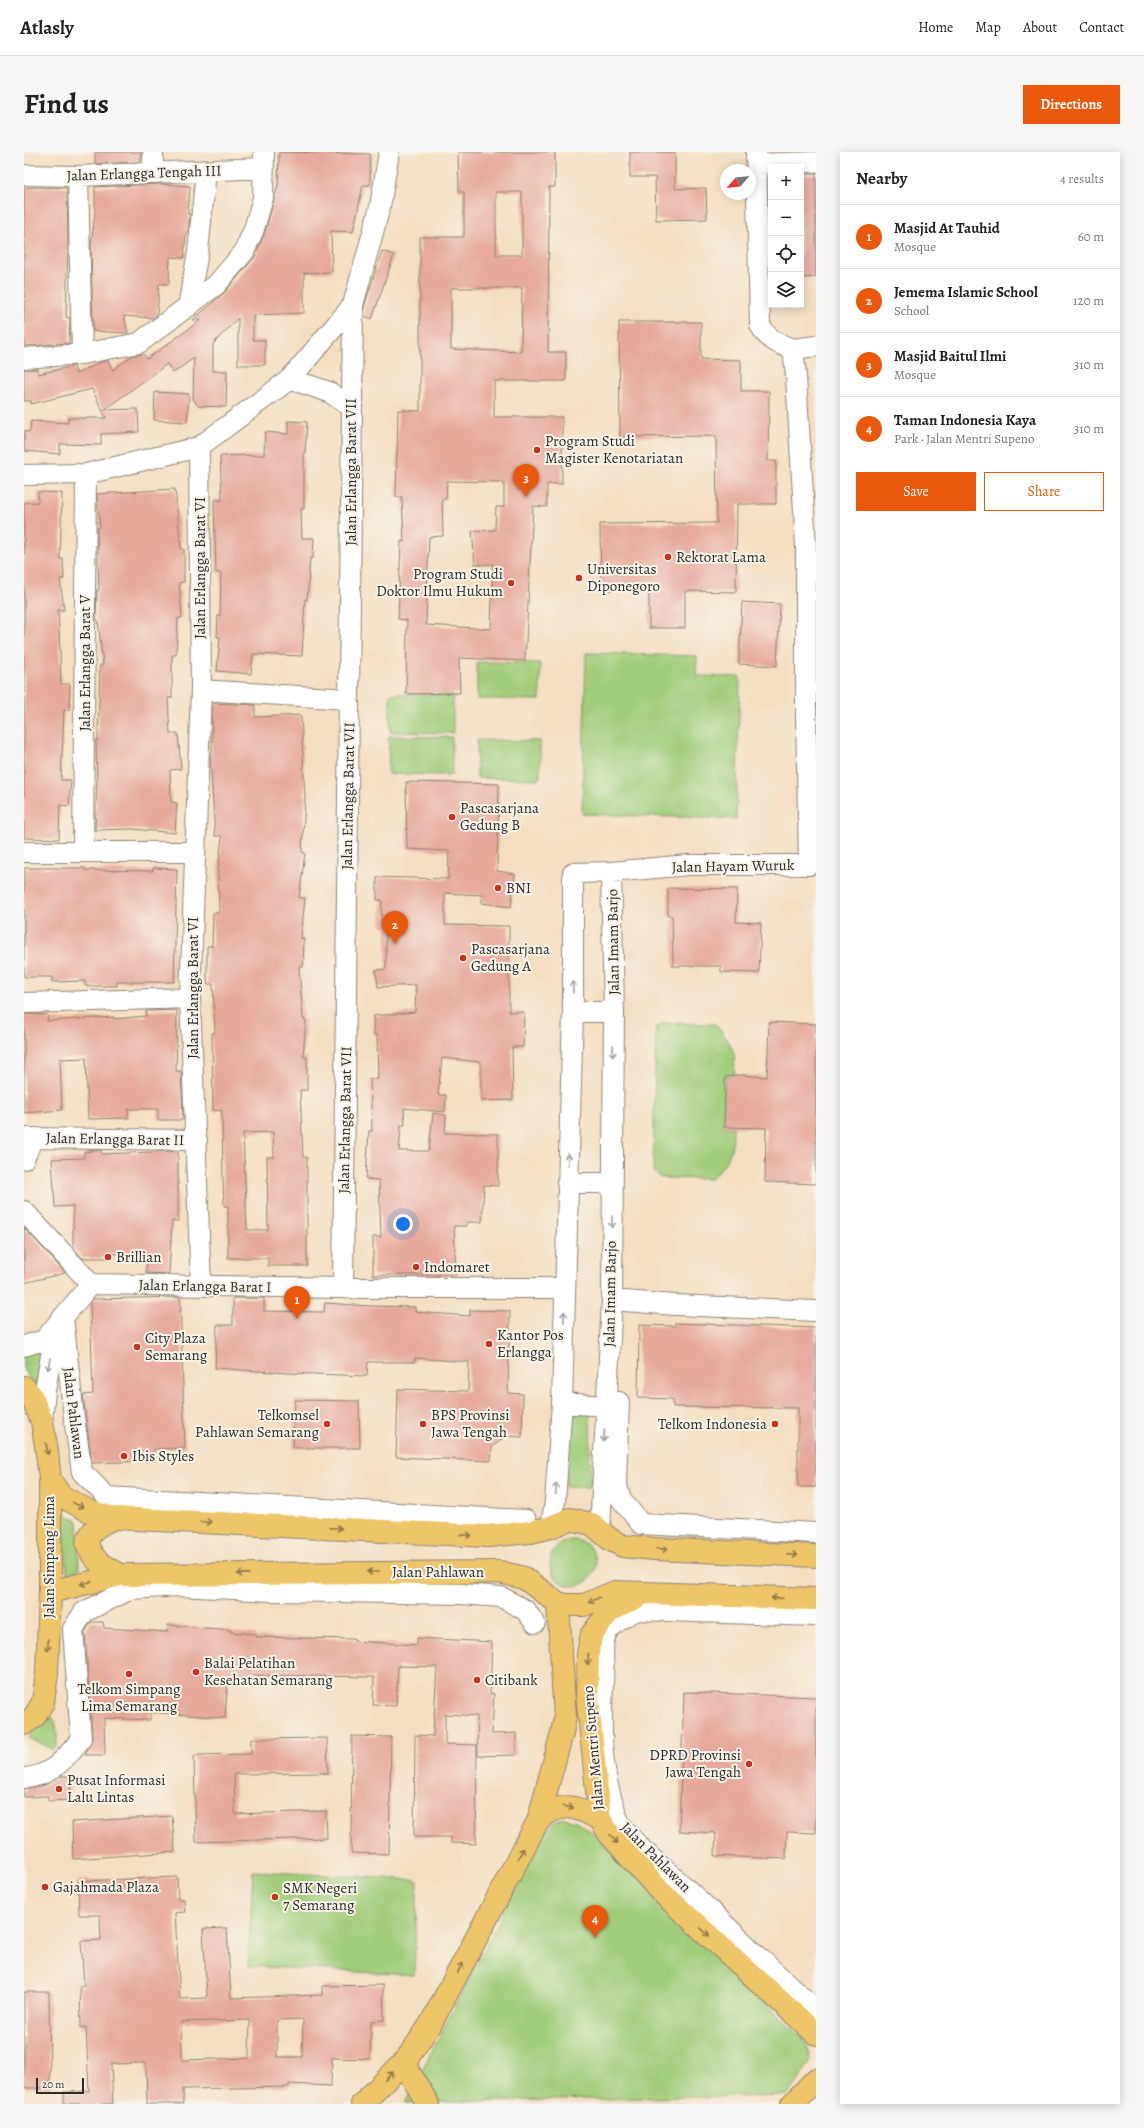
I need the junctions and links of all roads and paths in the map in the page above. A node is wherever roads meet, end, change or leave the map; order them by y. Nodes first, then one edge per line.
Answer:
1 (390, 152) edge
2 (756, 158) edge
3 (264, 160) edge
4 (153, 162) edge
5 (816, 162) edge
6 (206, 171) junction
7 (24, 175) edge
8 (78, 176) junction
9 (353, 304) junction
10 (188, 307) junction
11 (816, 346) edge
12 (793, 349) junction
13 (82, 354) junction
14 (24, 358) edge
15 (290, 379) junction
16 (351, 407) junction
17 (200, 447) junction
18 (24, 474) edge
19 (86, 474) junction
20 (201, 690) junction
21 (349, 699) junction
22 (24, 852) edge
23 (83, 852) junction
24 (195, 852) junction
25 (813, 865) edge
26 (611, 872) junction
27 (190, 998) junction
28 (24, 1003) edge
29 (573, 1012) junction
30 (614, 1012) junction
31 (29, 1138) edge
32 (196, 1140) junction
33 (24, 1159) edge
34 (568, 1183) junction
35 (612, 1183) junction
36 (24, 1211) edge
37 (91, 1284) junction
38 (201, 1286) junction
39 (343, 1288) junction
40 (565, 1288) junction
41 (611, 1308) junction
42 (816, 1311) edge
43 (59, 1321) junction
44 (24, 1346) edge
45 (24, 1387) edge
46 (562, 1403) junction
47 (606, 1406) junction
48 (42, 1421) junction
49 (50, 1480) junction
50 (114, 1518) junction
51 (541, 1530) junction
52 (600, 1530) junction
53 (816, 1533) edge
54 (816, 1556) edge
55 (120, 1575) junction
56 (50, 1592) junction
57 (646, 1593) junction
58 (816, 1599) edge
59 (558, 1603) junction
60 (816, 1616) edge
61 (535, 1623) dead end
62 (24, 1724) edge
63 (24, 1778) edge
64 (600, 1819) junction
65 (538, 1820) junction
66 (816, 2009) edge
67 (816, 2034) edge
68 (406, 2060) junction
69 (816, 2079) edge
70 (362, 2104) edge
71 (428, 2104) edge
72 (792, 2104) edge

1 - 9 street
2 - 5 street
2 - 12 street
3 - 6 street, Jalan Erlangga Tengah III
3 - 10 street
4 - 6 street, Jalan Erlangga Tengah III
4 - 8 street, Jalan Erlangga Tengah III
6 - 10 street
7 - 8 street, Jalan Erlangga Tengah III
8 - 13 street
9 - 15 street
9 - 16 street, Jalan Erlangga Barat VII
10 - 13 street
11 - 12 street
12 - 25 street, Jalan Hayam Wuruk
13 - 14 street
15 - 16 street
15 - 17 street
16 - 21 street, Jalan Erlangga Barat VII
17 - 19 street
17 - 20 street, Jalan Erlangga Barat VI
18 - 19 street
19 - 23 street, Jalan Erlangga Barat V
20 - 21 street
20 - 24 street, Jalan Erlangga Barat VI
21 - 39 street, Jalan Erlangga Barat VII
22 - 23 street
23 - 24 street
24 - 27 street, Jalan Erlangga Barat VI
25 - 26 street, Jalan Hayam Wuruk
29 -> 26 street, Jalan Hayam Wuruk
26 - 30 street, Jalan Imam Barjo
27 - 28 street
27 - 32 street, Jalan Erlangga Barat VI
29 - 30 street, Jalan Imam Barjo
34 -> 29 street
30 -> 35 street, Jalan Imam Barjo
31 - 32 street, Jalan Erlangga Barat II
31 - 33 street, Jalan Erlangga Barat II
32 - 38 street, Jalan Erlangga Barat VI
34 - 35 street
34 - 40 street
35 -> 41 street, Jalan Imam Barjo
36 - 37 street
37 - 38 street, Jalan Erlangga Barat I
37 - 43 street
38 - 39 street, Jalan Erlangga Barat I
39 - 40 street, Jalan Erlangga Barat I
46 -> 40 street
41 - 42 street
41 - 47 street, Jalan Imam Barjo
41 - 53 street
43 - 44 street
43 -> 48 street
43 - 51 street, Jalan Pahlawan
45 - 48 main road, Jalan Simpang Lima
46 - 47 street
51 -> 46 street
47 -> 52 street, Jalan Imam Barjo
48 -> 49 main road, Jalan Simpang Lima
49 -> 50 main road
49 - 56 main road, Jalan Simpang Lima
50 -> 51 main road
50 - 55 main road
51 - 52 main road
52 -> 54 main road
55 -> 56 main road, Jalan Pahlawan
59 -> 55 main road, Jalan Pahlawan
56 -> 62 main road, Jalan Simpang Lima
58 -> 57 main road, Jalan Pahlawan
57 -> 59 main road, Jalan Pahlawan
57 -> 64 main road, Jalan Mentri Supeno
59 - 65 main road, Jalan Mentri Supeno
60 - 66 street, Jalan Pahlawan
61 - 63 street, Jalan Pahlawan
65 -> 64 main road
64 -> 67 main road, Jalan Mentri Supeno
68 -> 65 main road, Jalan Mentri Supeno
70 -> 68 main road, Jalan Mentri Supeno
68 - 71 main road
69 - 72 main road

